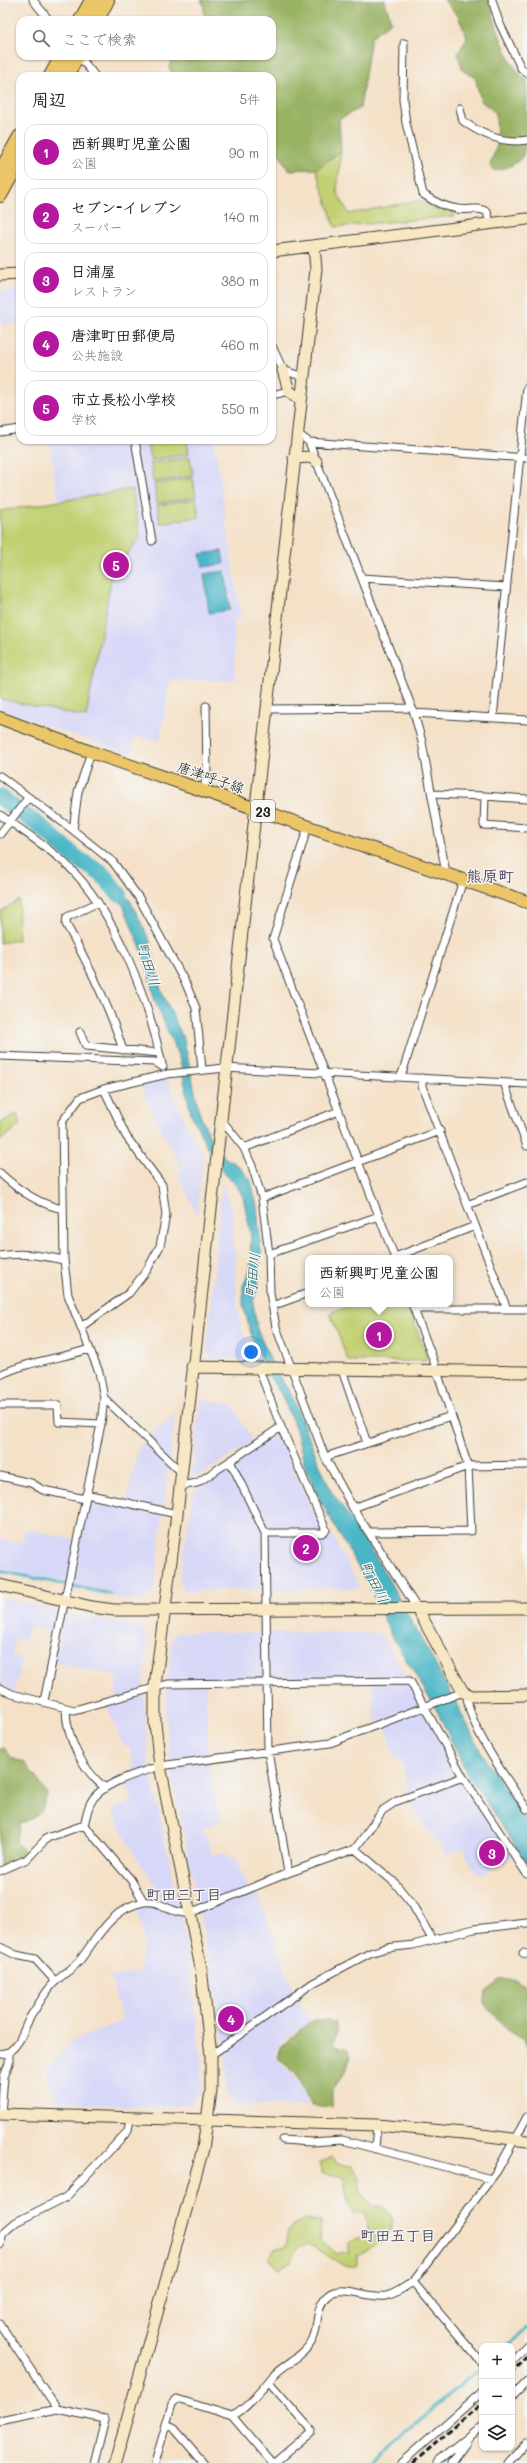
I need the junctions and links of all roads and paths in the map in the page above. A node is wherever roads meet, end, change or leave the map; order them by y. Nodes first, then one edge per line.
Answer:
1 (33, 0) edge
2 (92, 0) edge
3 (107, 0) edge
4 (492, 0) edge
5 (46, 16) edge
6 (83, 16) edge
7 (99, 16) edge
8 (404, 43) dead end
9 (60, 60) edge
10 (76, 60) edge
11 (81, 60) edge
12 (53, 72) edge
13 (68, 72) edge
14 (92, 72) edge
15 (527, 73) edge
16 (460, 108) dead end
17 (527, 140) edge
18 (16, 143) edge
19 (16, 166) edge
20 (0, 173) edge
21 (0, 195) edge
22 (527, 219) edge
23 (490, 223) junction
24 (314, 247) junction
25 (276, 251) edge
26 (16, 274) edge
27 (0, 275) edge
28 (276, 355) edge
29 (283, 370) junction
30 (304, 377) junction
31 (527, 388) edge
32 (289, 391) junction
33 (276, 394) edge
34 (301, 400) junction
35 (16, 430) edge
36 (0, 432) edge
37 (297, 434) junction
38 (309, 442) junction
39 (136, 444) edge
40 (294, 458) junction
41 (523, 458) edge
42 (316, 461) junction
43 (152, 541) dead end
44 (362, 578) junction
45 (506, 587) junction
46 (206, 706) dead end
47 (266, 709) junction
48 (413, 710) junction
49 (0, 718) edge
50 (493, 718) junction
51 (527, 720) edge
52 (91, 752) junction
53 (0, 776) edge
54 (203, 790) junction
55 (432, 794) junction
56 (485, 796) junction
57 (28, 798) junction
58 (527, 799) edge
59 (255, 808) junction
60 (0, 815) edge
61 (10, 822) junction
62 (308, 826) junction
63 (527, 828) edge
64 (73, 830) junction
65 (0, 834) edge
66 (446, 873) junction
67 (463, 880) junction
68 (97, 902) junction
69 (527, 902) edge
70 (80, 1032) dead end
71 (123, 1050) junction
72 (159, 1053) junction
73 (0, 1056) edge
74 (162, 1064) junction
75 (225, 1068) junction
76 (202, 1070) junction
77 (325, 1073) junction
78 (167, 1074) junction
79 (401, 1077) junction
80 (422, 1078) junction
81 (504, 1083) junction
82 (527, 1084) edge
83 (104, 1089) junction
84 (339, 1111) junction
85 (219, 1121) junction
86 (440, 1131) junction
87 (527, 1146) edge
88 (244, 1148) junction
89 (358, 1162) junction
90 (0, 1173) edge
91 (527, 1182) edge
92 (262, 1198) junction
93 (467, 1205) junction
94 (63, 1209) junction
95 (379, 1216) junction
96 (475, 1226) junction
97 (269, 1254) junction
98 (394, 1255) edge
99 (402, 1255) edge
100 (0, 1256) edge
101 (64, 1260) junction
102 (305, 1294) edge
103 (272, 1306) junction
104 (413, 1307) edge
105 (444, 1307) edge
106 (507, 1309) junction
107 (527, 1309) edge
108 (81, 1327) junction
109 (89, 1349) junction
110 (192, 1367) junction
111 (258, 1368) junction
112 (292, 1368) junction
113 (342, 1370) junction
114 (435, 1370) junction
115 (527, 1372) edge
116 (0, 1375) edge
117 (104, 1398) junction
118 (0, 1405) edge
119 (451, 1416) junction
120 (101, 1424) junction
121 (281, 1427) junction
122 (367, 1443) junction
123 (325, 1457) junction
124 (230, 1461) junction
125 (527, 1465) edge
126 (468, 1466) junction
127 (180, 1471) junction
128 (0, 1476) edge
129 (179, 1486) junction
130 (86, 1496) junction
131 (353, 1508) junction
132 (177, 1514) junction
133 (370, 1532) junction
134 (265, 1533) junction
135 (0, 1585) edge
136 (64, 1600) junction
137 (414, 1608) junction
138 (527, 1608) edge
139 (163, 1611) junction
140 (266, 1611) junction
141 (266, 1682) junction
142 (155, 1686) junction
143 (0, 1688) edge
144 (463, 1693) junction
145 (527, 1695) edge
146 (44, 1701) junction
147 (425, 1707) junction
148 (66, 1708) junction
149 (268, 1751) junction
150 (160, 1766) junction
151 (462, 1777) junction
152 (104, 1788) junction
153 (527, 1809) edge
154 (84, 1825) junction
155 (355, 1849) junction
156 (0, 1871) edge
157 (288, 1873) junction
158 (527, 1874) edge
159 (144, 1902) junction
160 (190, 1913) junction
161 (527, 1923) edge
162 (432, 1939) junction
163 (0, 1947) edge
164 (55, 1982) junction
165 (9, 2052) junction
166 (0, 2054) edge
167 (211, 2055) junction
168 (1, 2114) edge
169 (527, 2117) edge
170 (130, 2119) junction
171 (208, 2120) junction
172 (377, 2125) junction
173 (283, 2140) dead end
174 (515, 2140) junction
175 (527, 2141) edge
176 (375, 2149) junction
177 (492, 2179) junction
178 (0, 2245) edge
179 (413, 2282) junction
180 (0, 2324) edge
181 (527, 2345) edge
182 (515, 2358) edge
183 (479, 2360) edge
184 (527, 2382) edge
185 (270, 2383) junction
186 (515, 2394) edge
187 (479, 2395) edge
188 (57, 2409) junction
189 (232, 2416) junction
190 (1, 2419) edge
191 (166, 2424) junction
192 (479, 2429) edge
193 (471, 2437) junction
194 (527, 2442) edge
195 (94, 2463) edge
196 (115, 2463) edge
197 (155, 2463) edge
198 (204, 2463) edge
199 (273, 2463) edge
200 (401, 2463) edge
201 (436, 2463) edge
202 (452, 2463) edge
203 (508, 2463) edge

1 - 5 street
2 - 6 highway
3 - 7 highway
4 - 15 street
8 - 23 street
9 - 12 highway
10 - 13 highway
11 - 14 street
16 - 17 street
18 - 20 highway
19 - 21 highway
22 - 23 street
23 - 24 street
24 - 25 street
24 - 30 street
26 - 27 street
28 - 29 street
29 - 30 street
29 - 32 street
30 - 34 street
31 - 41 street
32 - 33 street
32 - 34 street
34 - 37 street
35 - 36 street
37 - 38 street
37 - 40 street
38 - 41 street
38 - 42 street
39 - 43 street
40 - 42 street
40 - 47 street
41 - 45 street
42 - 44 street
44 - 45 street
44 - 48 street
45 - 50 street
46 - 54 street
47 - 48 street
47 - 59 street
48 - 50 street
48 - 55 street
49 - 52 main road, 唐津呼子線 / 23
50 - 51 street
52 - 54 main road, 唐津呼子線 / 23
52 - 64 street
53 - 57 street
54 - 59 main road, 唐津呼子線 / 23
55 - 56 street
55 - 66 street
56 - 58 street
56 - 63 street
57 - 61 street
57 - 64 street
59 - 62 main road, 唐津呼子線 / 23
59 - 75 street
60 - 61 street
61 - 65 street
61 - 68 street
62 - 66 main road, 唐津呼子線 / 23
62 - 77 street
64 - 76 street
66 - 67 main road, 唐津呼子線 / 23
67 - 69 main road, 唐津呼子線 / 23
67 - 79 street
68 - 71 street
68 - 72 street
70 - 71 street
71 - 72 street
72 - 74 street
73 - 74 street
74 - 78 street
75 - 76 street
75 - 77 street
75 - 85 street
76 - 78 street
77 - 79 street
77 - 84 street
78 - 83 street
79 - 80 street
80 - 81 street
80 - 86 street
81 - 82 street
81 - 87 street
83 - 94 street
83 - 108 street
84 - 88 street
84 - 89 street
85 - 88 street
85 - 110 street
86 - 89 street
86 - 93 street
88 - 92 street
89 - 92 street
89 - 95 street
90 - 94 street
91 - 93 street
92 - 97 street
93 - 96 street
94 - 101 street
95 - 97 street
95 - 98 street
96 - 99 street
96 - 106 street
97 - 103 street
100 - 101 street
101 - 108 street
102 - 103 street
103 - 112 street
104 - 114 street
105 - 106 street
106 - 107 street
108 - 109 street
109 - 116 street
109 - 117 street
110 - 111 street
110 - 127 street
111 - 112 street
111 - 121 street
112 - 113 street
112 - 123 street
113 - 114 street
113 - 122 street
114 - 115 street
114 - 119 street
117 - 120 street
117 - 127 street
118 - 120 street
119 - 122 street
119 - 126 street
120 - 130 street
121 - 124 street
121 - 134 street
122 - 123 street
123 - 131 street
124 - 129 street
124 - 134 street
125 - 126 street
126 - 131 street
126 - 133 street
127 - 129 street
128 - 130 street
129 - 132 street
130 - 132 street
130 - 136 street
131 - 133 street
132 - 139 street
133 - 137 street
134 - 140 street
135 - 136 street
136 - 139 street
136 - 146 street
137 - 138 street
137 - 140 street
137 - 144 street
139 - 140 street
139 - 142 street
140 - 141 street
141 - 142 street
141 - 147 street
141 - 149 street
142 - 148 street
142 - 150 street
143 - 146 street
144 - 145 street
144 - 147 street
144 - 153 street
146 - 148 street
147 - 149 street
147 - 151 street
148 - 152 street
149 - 150 street
149 - 157 street
150 - 152 street
150 - 160 street
151 - 155 street
151 - 158 street
152 - 154 street
154 - 156 street
154 - 159 street
155 - 157 street
155 - 162 street
157 - 160 street
159 - 160 street
159 - 164 street
160 - 167 street
161 - 162 street
162 - 167 street
163 - 164 street
164 - 165 street
165 - 166 street
165 - 168 street
167 - 171 street
168 - 170 street
169 - 174 street
170 - 171 street
170 - 178 street
171 - 172 street
171 - 196 street
172 - 174 street
172 - 176 street
173 - 176 street
174 - 175 street
174 - 177 street
176 - 177 street
177 - 179 street
179 - 183 street
179 - 185 street
180 - 188 street
181 - 182 street
184 - 186 street
185 - 189 street
185 - 199 street
187 - 200 street
188 - 190 street
188 - 195 street
189 - 191 street
189 - 199 street
191 - 197 street
191 - 198 street
192 - 193 street
193 - 201 street
193 - 202 street
194 - 203 street

